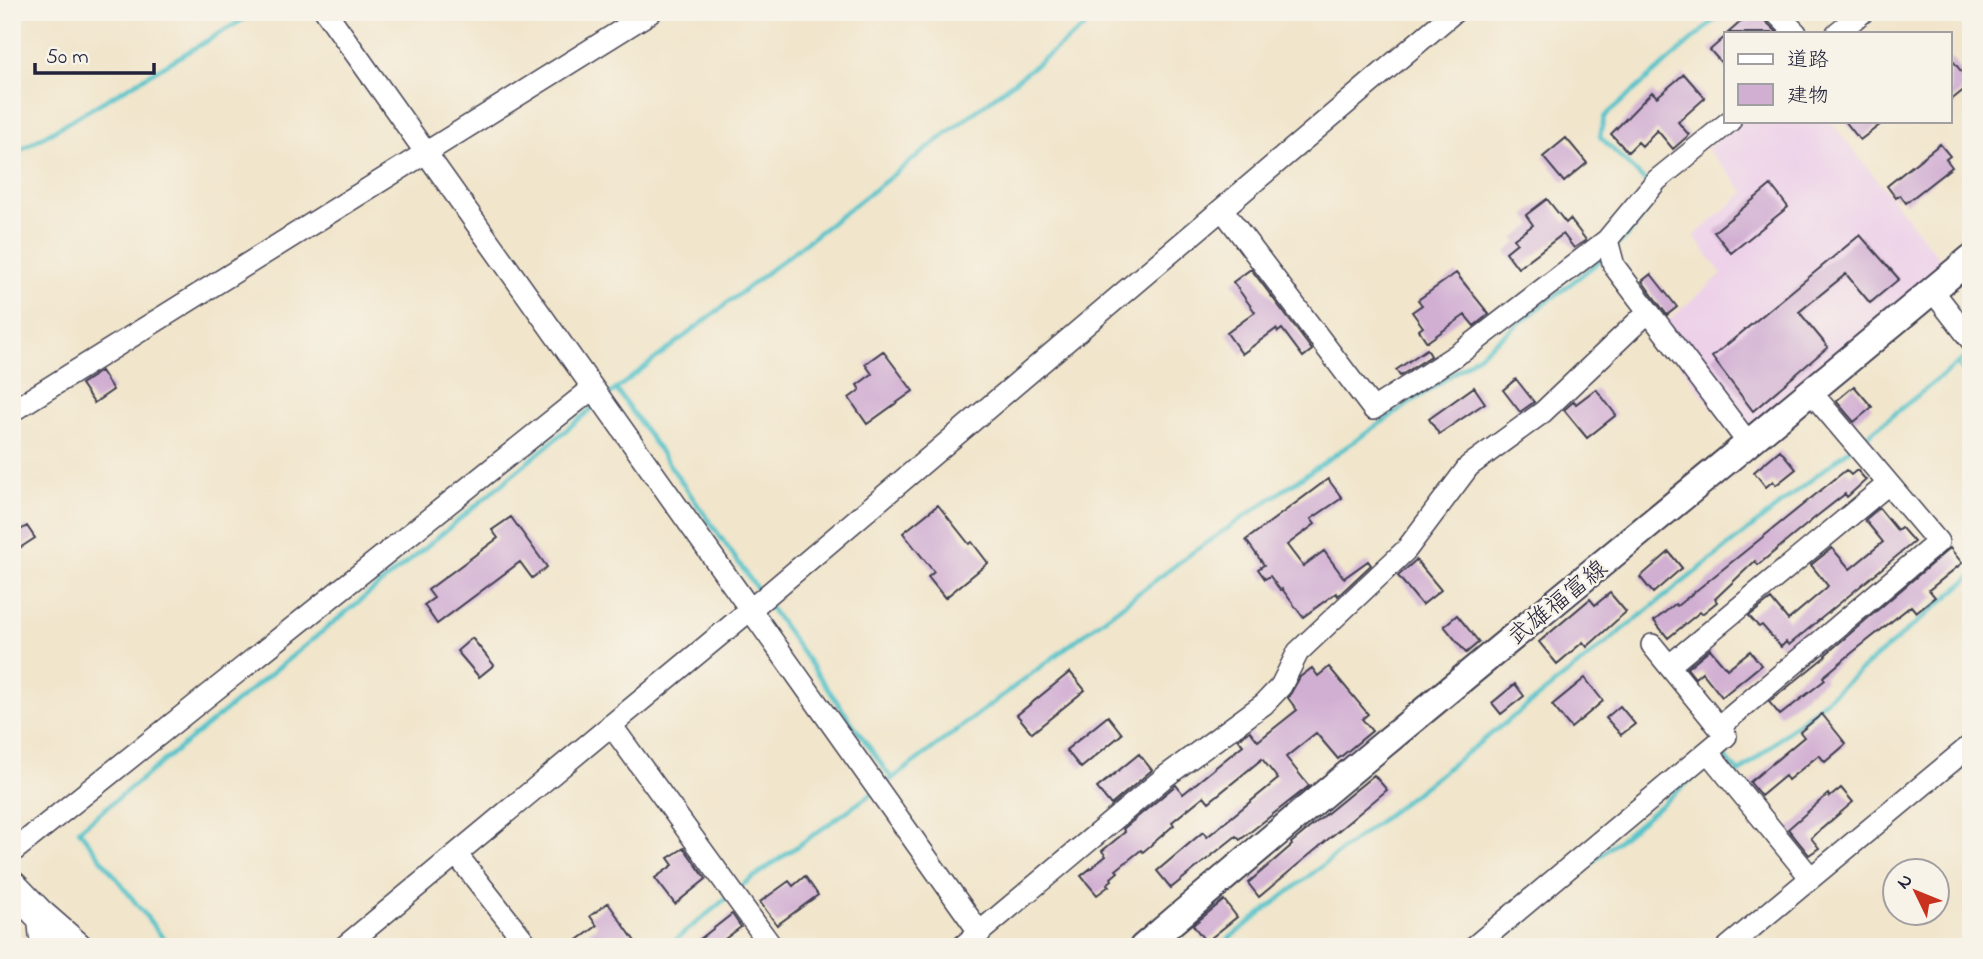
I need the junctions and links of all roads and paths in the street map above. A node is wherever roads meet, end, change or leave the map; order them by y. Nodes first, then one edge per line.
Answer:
1 (326, 12) edge
2 (651, 12) edge
3 (1454, 12) edge
4 (1775, 12) edge
5 (1863, 12) edge
6 (1795, 32) edge
7 (1838, 32) edge
8 (1729, 122) edge
9 (426, 152) junction
10 (1222, 209) junction
11 (1607, 240) junction
12 (1971, 258) edge
13 (1932, 290) junction
14 (1648, 312) junction
15 (1971, 340) edge
16 (1811, 392) junction
17 (600, 397) junction
18 (12, 411) edge
19 (1749, 444) junction
20 (1888, 484) junction
21 (759, 602) junction
22 (1652, 645) dead end
23 (1670, 666) junction
24 (611, 725) junction
25 (1718, 727) junction
26 (1971, 745) edge
27 (1714, 759) junction
28 (12, 852) edge
29 (457, 855) junction
30 (1811, 878) junction
31 (12, 886) edge
32 (38, 913) junction
33 (980, 933) junction
34 (49, 947) edge
35 (77, 947) edge
36 (344, 947) edge
37 (529, 947) edge
38 (772, 947) edge
39 (962, 947) edge
40 (1143, 947) edge
41 (1474, 947) edge
42 (1728, 947) edge

1 - 9 street
2 - 9 street
3 - 10 street
4 - 6 street
5 - 7 street
8 - 11 street
9 - 17 street
9 - 18 street
10 - 11 street
10 - 21 street
11 - 14 street
12 - 13 main road, 武雄福富線
13 - 15 street
13 - 16 main road, 武雄福富線
14 - 19 street
14 - 33 street
16 - 19 main road, 武雄福富線
16 - 20 street
17 - 21 street
17 - 28 street
19 - 40 main road, 武雄福富線
20 - 23 street
20 - 25 street
21 - 24 street
21 - 33 street
22 - 23 street
23 - 25 street
24 - 29 street
24 - 38 street
25 - 27 street
26 - 30 street
27 - 30 street
27 - 41 street
29 - 36 street
29 - 37 street
30 - 42 street
31 - 32 highway
32 - 34 street
32 - 35 highway
33 - 39 street

